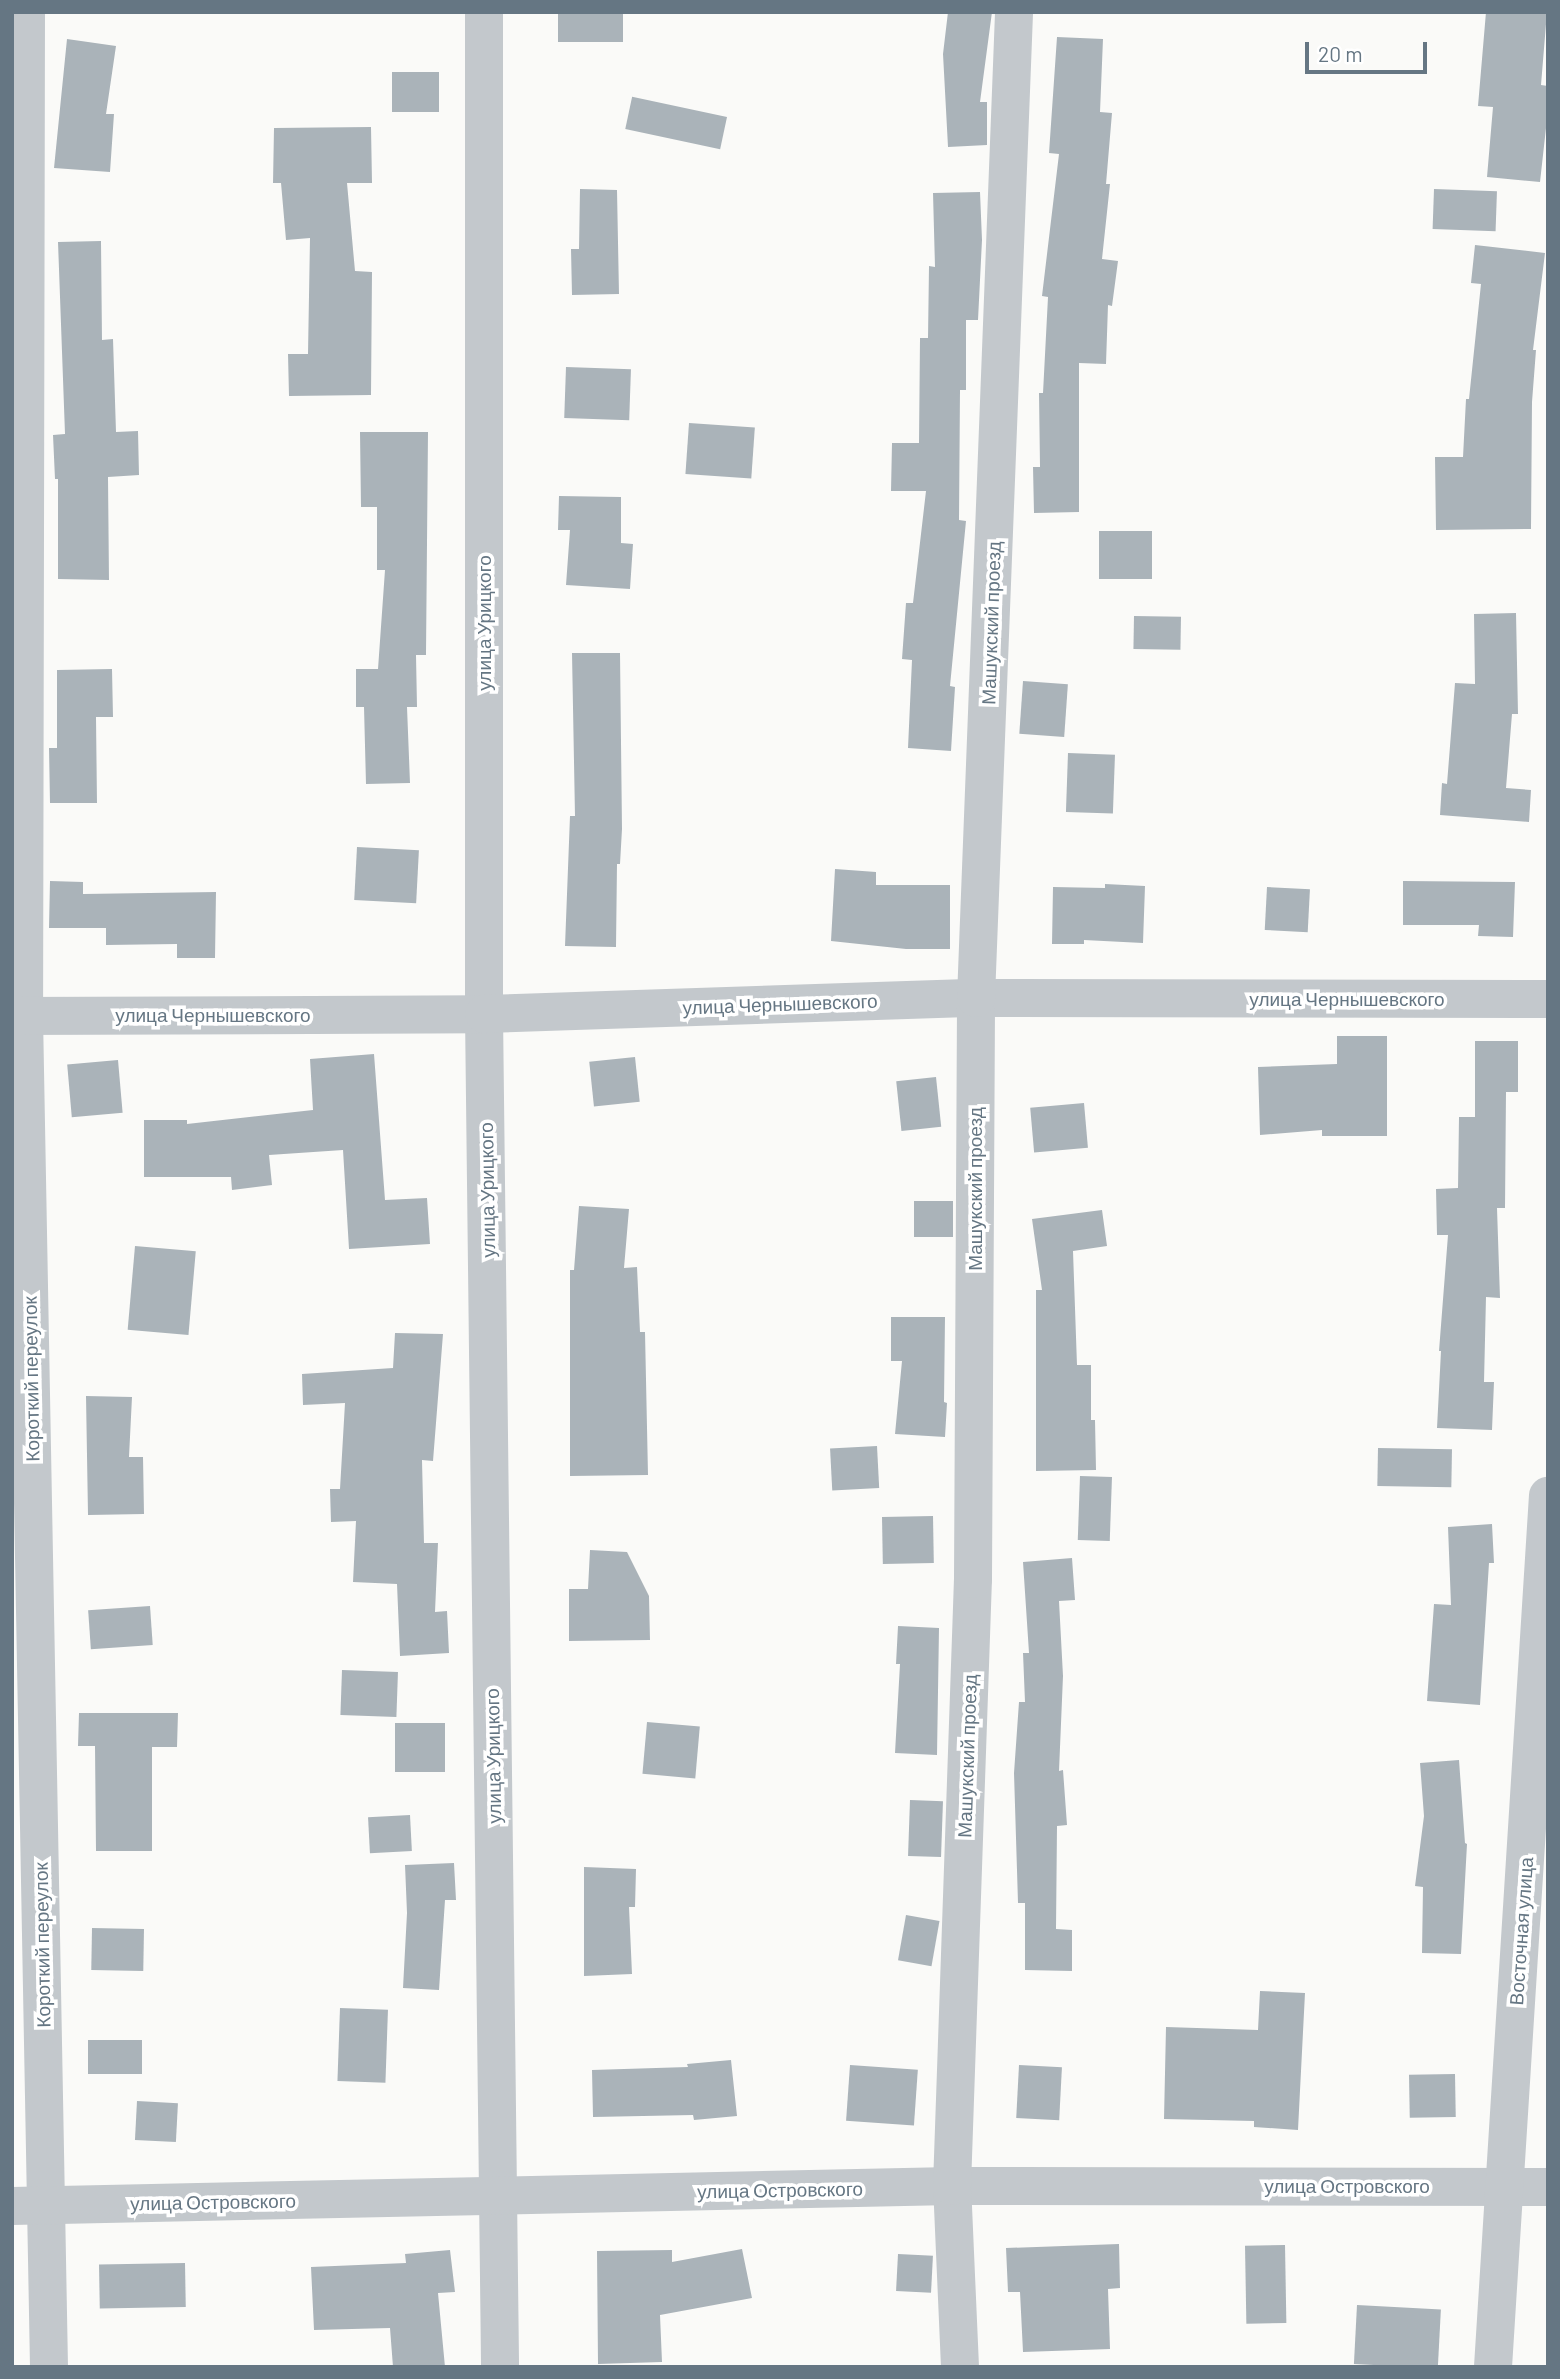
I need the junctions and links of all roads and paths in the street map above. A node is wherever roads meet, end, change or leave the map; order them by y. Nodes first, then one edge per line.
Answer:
1 (26, 12) edge
2 (484, 12) edge
3 (1014, 12) edge
4 (976, 998) junction
5 (1548, 999) edge
6 (484, 1014) junction
7 (18, 1016) edge
8 (1548, 1496) edge
9 (953, 2186) junction
10 (1505, 2187) junction
11 (1548, 2187) edge
12 (499, 2196) junction
13 (30, 2206) edge
14 (49, 2367) edge
15 (500, 2367) edge
16 (960, 2367) edge
17 (1493, 2367) edge

1 - 7 street, Короткий переулок
2 - 6 street, улица Урицкого
3 - 4 street, Машукский проезд
4 - 5 street, улица Чернышевского
4 - 6 street, улица Чернышевского
4 - 9 street, Машукский проезд
6 - 7 street, улица Чернышевского
6 - 12 street, улица Урицкого
7 - 13 street, Короткий переулок
8 - 10 street, Восточная улица
9 - 10 street, улица Островского
9 - 12 street, улица Островского
9 - 16 street, Машукский проезд
10 - 11 street, улица Островского
10 - 17 street, Восточная улица
12 - 13 street, улица Островского
12 - 15 street, улица Урицкого
13 - 14 street, Короткий переулок

